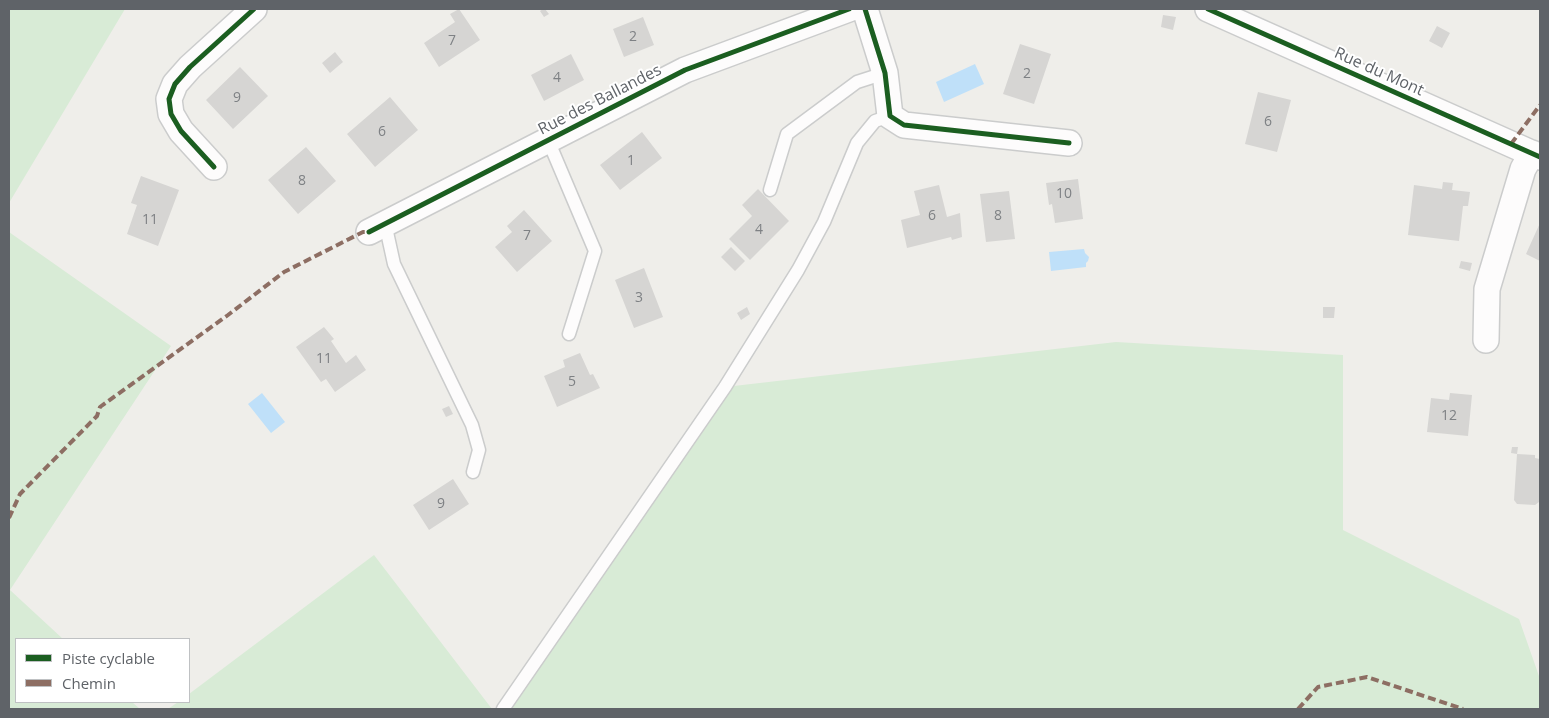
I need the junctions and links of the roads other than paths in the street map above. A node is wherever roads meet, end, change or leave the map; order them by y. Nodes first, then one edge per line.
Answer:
1 (254, 9) edge
2 (849, 9) edge
3 (865, 9) edge
4 (1208, 9) edge
5 (885, 73) junction
6 (890, 116) junction
7 (548, 140) junction
8 (1069, 143) dead end
9 (1536, 155) edge
10 (214, 167) dead end
11 (770, 190) dead end
12 (377, 227) joint
13 (569, 334) dead end
14 (1486, 340) dead end
15 (473, 472) dead end
16 (503, 709) edge

1 - 10 street
2 - 7 street, Rue des Ballandes
3 - 5 street
4 - 9 street, Rue du Mont
5 - 6 street
5 - 11 lane
6 - 8 street
6 - 16 lane
7 - 12 street, Rue des Ballandes
7 - 13 lane, Rue des Ballandes
9 - 14 street
12 - 15 lane, Rue des Ballandes

